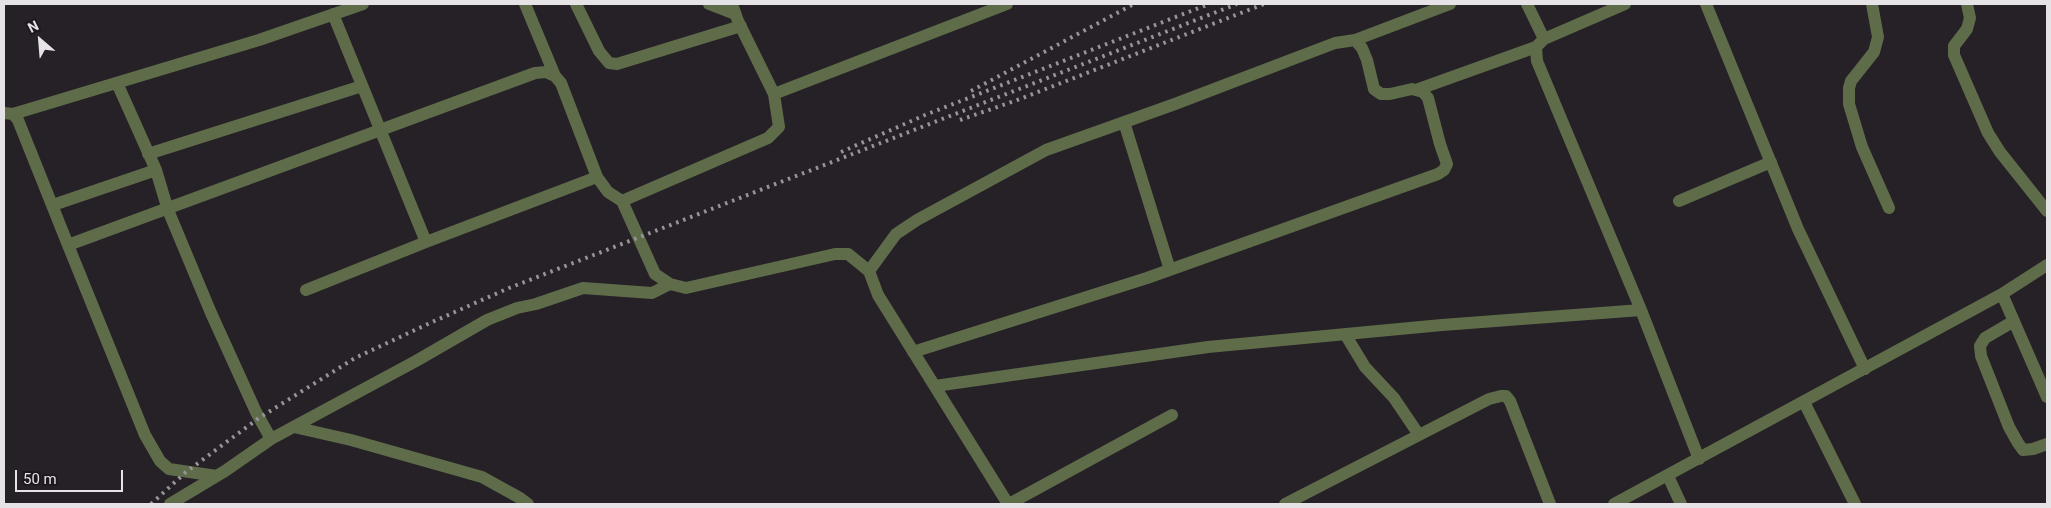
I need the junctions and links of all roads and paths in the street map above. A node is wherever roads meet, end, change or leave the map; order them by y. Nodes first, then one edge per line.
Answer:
1 (363, 4) edge
2 (525, 4) edge
3 (576, 4) edge
4 (709, 4) edge
5 (1006, 4) edge
6 (1450, 4) edge
7 (1526, 4) edge
8 (1625, 4) edge
9 (1706, 4) edge
10 (1872, 4) edge
11 (1967, 4) edge
12 (734, 9) edge
13 (332, 14) junction
14 (741, 26) junction
15 (1355, 40) junction
16 (1540, 43) junction
17 (555, 76) junction
18 (117, 83) junction
19 (362, 86) junction
20 (1416, 90) junction
21 (774, 94) junction
22 (8, 114) edge
23 (1124, 122) junction
24 (380, 132) junction
25 (148, 154) junction
26 (1771, 162) junction
27 (156, 170) junction
28 (598, 177) junction
29 (622, 201) junction
30 (1680, 201) dead end
31 (53, 205) junction
32 (1889, 208) dead end
33 (168, 210) junction
34 (2047, 212) edge
35 (426, 242) junction
36 (68, 245) junction
37 (2047, 265) edge
38 (1170, 270) junction
39 (869, 271) junction
40 (670, 284) junction
41 (306, 290) dead end
42 (2002, 294) junction
43 (1641, 310) junction
44 (2014, 321) junction
45 (1345, 334) junction
46 (913, 352) junction
47 (1865, 369) junction
48 (935, 386) junction
49 (2047, 397) edge
50 (1804, 402) junction
51 (1172, 415) dead end
52 (294, 427) junction
53 (1419, 435) junction
54 (271, 439) junction
55 (2047, 444) edge
56 (1699, 459) junction
57 (217, 476) junction
58 (1668, 476) junction
59 (170, 504) edge
60 (528, 504) edge
61 (1008, 504) edge
62 (1286, 504) edge
63 (1550, 504) edge
64 (1614, 504) edge
65 (1681, 504) edge
66 (1856, 504) edge

1 - 13 street
2 - 17 street
3 - 14 street
4 - 12 street
5 - 21 street
6 - 15 street
7 - 16 street
8 - 16 street
9 - 26 street
10 - 32 street
11 - 34 street
12 - 14 street
13 - 18 street
13 - 19 street
14 - 21 street
15 - 20 street
15 - 23 street
16 - 20 street
16 - 43 street
17 - 24 street
17 - 28 street
18 - 22 street
18 - 25 street
19 - 24 street
19 - 25 street
20 - 38 street
21 - 29 street
22 - 31 street
23 - 38 street
23 - 39 street
24 - 33 street
24 - 35 street
25 - 27 street
26 - 30 street
26 - 47 street
27 - 31 street
27 - 33 street
28 - 29 street
28 - 35 street
29 - 40 street
31 - 36 street
33 - 36 street
33 - 54 street
35 - 41 street
36 - 57 street
37 - 42 street
38 - 46 street
39 - 40 street
39 - 46 street
40 - 52 street
42 - 44 street
42 - 47 street
43 - 45 street
43 - 56 street
44 - 49 street
44 - 55 street
45 - 48 street
45 - 53 street
46 - 48 street
47 - 50 street
48 - 61 street
50 - 56 street
50 - 66 street
51 - 61 street
52 - 54 street
52 - 60 street
53 - 62 street
53 - 63 street
54 - 57 street
56 - 58 street
57 - 59 street
58 - 64 street
58 - 65 street

